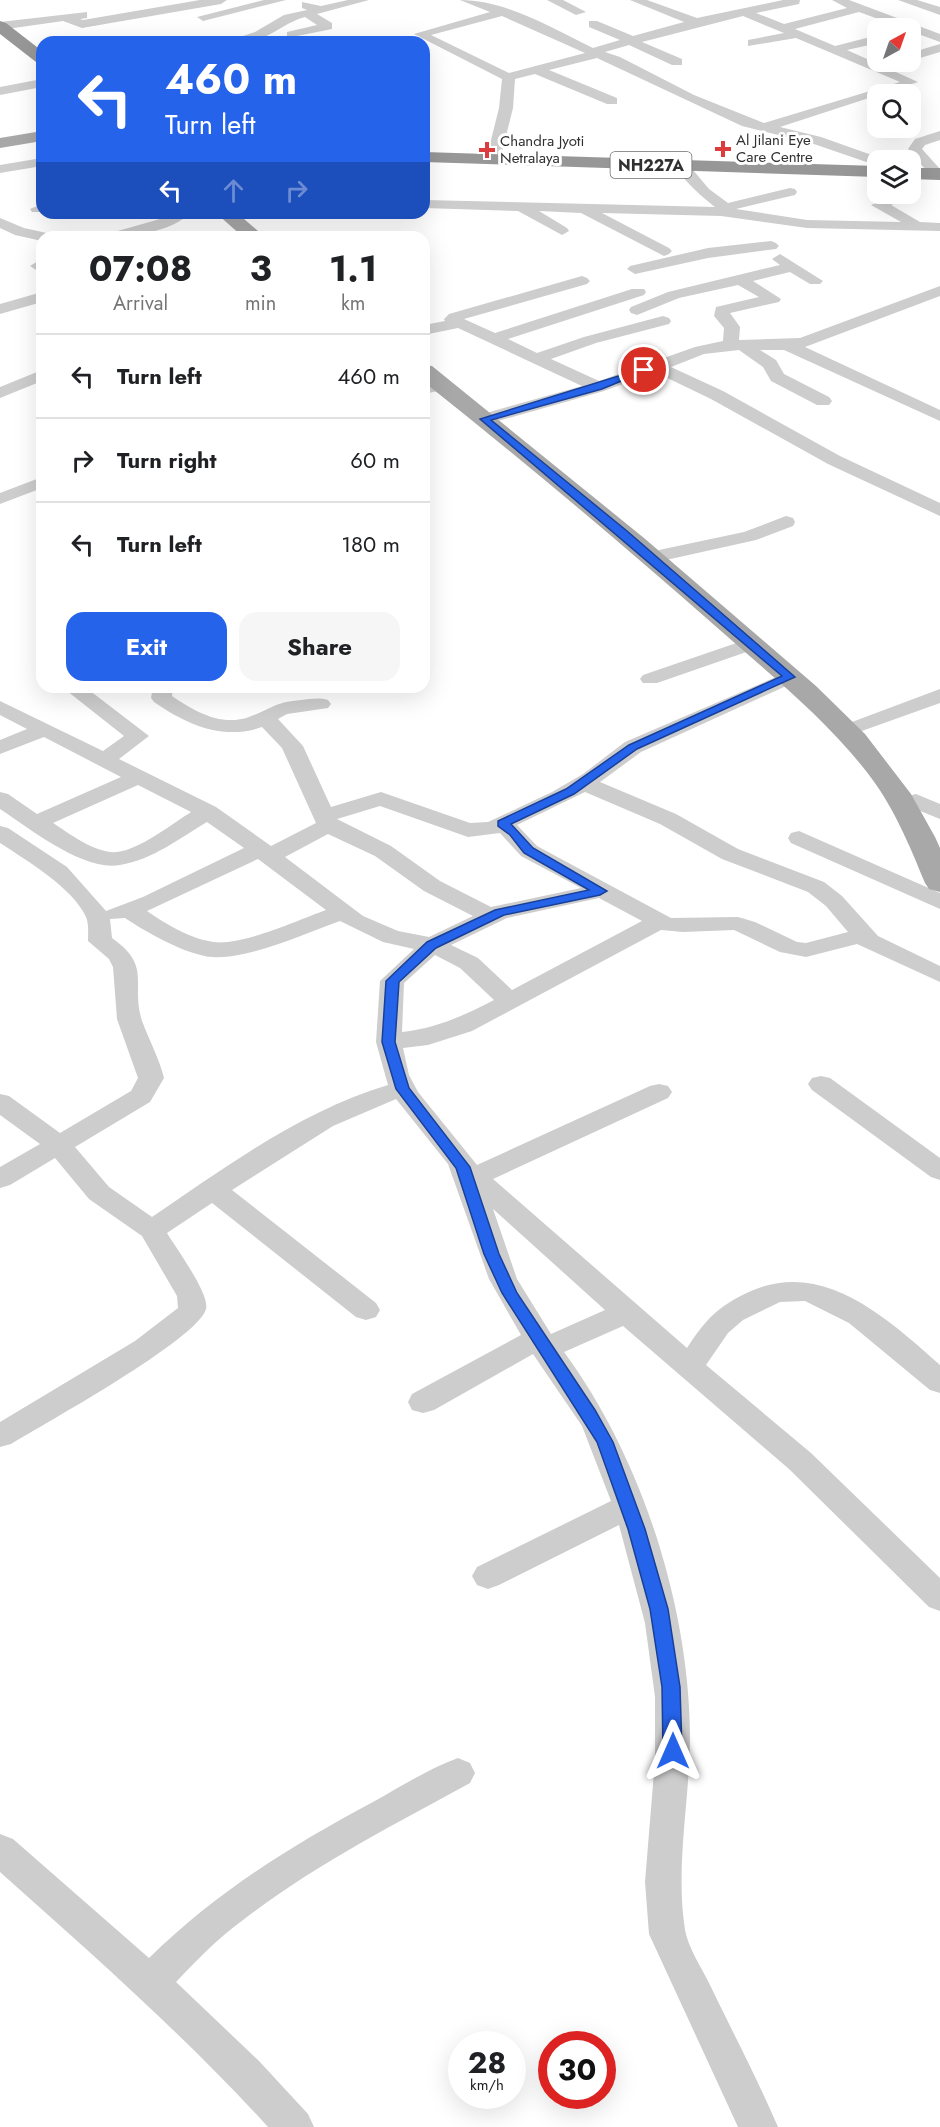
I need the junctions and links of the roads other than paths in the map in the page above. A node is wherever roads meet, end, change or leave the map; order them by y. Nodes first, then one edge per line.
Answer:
1 (221, 0) edge
2 (280, 0) edge
3 (295, 0) edge
4 (363, 0) edge
5 (466, 0) edge
6 (553, 0) edge
7 (636, 0) edge
8 (659, 0) edge
9 (795, 0) edge
10 (838, 0) edge
11 (904, 0) edge
12 (150, 3) dead end
13 (859, 8) junction
14 (320, 10) junction
15 (940, 11) edge
16 (580, 12) dead end
17 (744, 12) junction
18 (306, 13) junction
19 (500, 13) junction
20 (203, 17) dead end
21 (702, 17) junction
22 (65, 18) junction
23 (885, 18) edge
24 (593, 24) dead end
25 (0, 26) edge
26 (270, 28) junction
27 (785, 28) junction
28 (940, 28) edge
29 (921, 30) edge
30 (921, 31) edge
31 (0, 33) edge
32 (799, 34) junction
33 (291, 35) joint
34 (255, 36) edge
35 (424, 36) edge
36 (940, 38) edge
37 (430, 39) edge
38 (632, 41) junction
39 (867, 42) edge
40 (752, 43) dead end
41 (940, 48) edge
42 (837, 49) junction
43 (36, 52) edge
44 (594, 53) junction
45 (921, 54) edge
46 (36, 61) edge
47 (867, 61) edge
48 (677, 62) dead end
49 (537, 70) junction
50 (891, 72) edge
51 (508, 77) junction
52 (36, 84) edge
53 (0, 92) edge
54 (612, 101) dead end
55 (763, 128) junction
56 (940, 135) edge
57 (36, 137) edge
58 (0, 143) edge
59 (430, 157) edge
60 (867, 158) edge
61 (493, 160) junction
62 (36, 163) edge
63 (682, 167) junction
64 (0, 169) edge
65 (867, 172) edge
66 (36, 173) edge
67 (921, 176) edge
68 (0, 177) edge
69 (938, 180) edge
70 (921, 188) edge
71 (790, 192) dead end
72 (430, 204) edge
73 (881, 204) edge
74 (521, 208) junction
75 (582, 209) junction
76 (728, 210) junction
77 (171, 219) edge
78 (232, 219) edge
79 (244, 219) edge
80 (0, 222) edge
81 (807, 224) junction
82 (923, 226) junction
83 (940, 227) edge
84 (133, 231) edge
85 (248, 231) edge
86 (258, 231) edge
87 (562, 231) dead end
88 (36, 235) edge
89 (771, 246) junction
90 (664, 251) dead end
91 (793, 267) junction
92 (635, 269) dead end
93 (739, 279) junction
94 (582, 281) dead end
95 (815, 281) dead end
96 (940, 291) edge
97 (639, 292) dead end
98 (923, 296) junction
99 (36, 299) edge
100 (940, 303) edge
101 (0, 309) edge
102 (637, 310) dead end
103 (663, 321) dead end
104 (455, 323) junction
105 (430, 329) edge
106 (493, 339) junction
107 (737, 345) junction
108 (787, 345) junction
109 (534, 359) junction
110 (430, 365) edge
111 (656, 366) junction
112 (36, 378) edge
113 (430, 382) edge
114 (598, 387) junction
115 (0, 393) edge
116 (823, 401) dead end
117 (940, 416) edge
118 (490, 417) junction
119 (36, 484) edge
120 (0, 499) edge
121 (940, 510) edge
122 (786, 522) dead end
123 (666, 554) junction
124 (751, 644) junction
125 (790, 677) junction
126 (650, 679) dead end
127 (80, 693) edge
128 (162, 693) edge
129 (940, 695) edge
130 (321, 704) dead end
131 (0, 707) edge
132 (266, 718) junction
133 (860, 726) junction
134 (46, 729) junction
135 (0, 748) edge
136 (105, 759) junction
137 (139, 776) junction
138 (583, 783) junction
139 (0, 800) edge
140 (916, 801) junction
141 (208, 812) junction
142 (940, 812) edge
143 (32, 819) junction
144 (325, 820) junction
145 (503, 824) junction
146 (0, 832) edge
147 (799, 838) dead end
148 (940, 843) edge
149 (265, 852) junction
150 (940, 883) edge
151 (600, 891) junction
152 (940, 902) edge
153 (130, 910) junction
154 (342, 912) junction
155 (490, 916) junction
156 (98, 917) junction
157 (659, 922) junction
158 (152, 927) junction
159 (867, 938) junction
160 (105, 945) junction
161 (432, 945) junction
162 (940, 975) edge
163 (508, 1000) junction
164 (389, 1042) junction
165 (821, 1084) dead end
166 (402, 1089) junction
167 (659, 1092) dead end
168 (0, 1102) edge
169 (59, 1145) junction
170 (940, 1171) edge
171 (469, 1172) junction
172 (0, 1179) edge
173 (213, 1189) junction
174 (152, 1230) junction
175 (366, 1310) dead end
176 (626, 1313) junction
177 (541, 1344) junction
178 (690, 1366) junction
179 (940, 1382) edge
180 (423, 1402) dead end
181 (0, 1436) edge
182 (628, 1506) junction
183 (488, 1576) dead end
184 (940, 1598) edge
185 (458, 1773) dead end
186 (0, 1850) edge
187 (150, 1982) junction
188 (294, 2127) edge
189 (758, 2127) edge

1 - 22 street
2 - 20 street
3 - 14 street
4 - 14 street
5 - 19 street
6 - 16 street
7 - 21 street
8 - 21 street
9 - 17 street
10 - 13 street
11 - 15 street
12 - 22 street
13 - 23 street
13 - 27 street
14 - 18 street
17 - 21 street
17 - 27 street
18 - 26 street
18 - 33 street
19 - 35 street
19 - 44 street
21 - 38 street
22 - 25 street
24 - 38 street
25 - 43 highway
26 - 33 street
26 - 34 street
27 - 32 street
28 - 29 street
30 - 36 street
31 - 46 highway
32 - 40 street
32 - 42 street
37 - 51 street
38 - 44 street
38 - 48 street
39 - 42 street
41 - 45 street
42 - 47 street
44 - 49 street
44 - 55 street
49 - 51 street
49 - 54 street
50 - 55 street
51 - 61 street
52 - 53 street
55 - 60 street
56 - 69 street
57 - 58 main road
59 - 61 highway, NH227A
61 - 63 highway, NH227A
62 - 64 street
63 - 65 highway, NH227A
63 - 76 street
66 - 68 street
67 - 69 highway
69 - 70 street
71 - 76 street
72 - 74 street
73 - 82 street
74 - 75 street
74 - 87 street
75 - 76 street
75 - 90 street
76 - 81 street
77 - 84 street
78 - 85 main road
79 - 86 main road
80 - 88 street
81 - 82 street
81 - 89 street
82 - 83 street
89 - 91 street
89 - 92 street
91 - 93 street
91 - 95 street
93 - 102 street
93 - 107 street
94 - 104 street
96 - 98 street
97 - 106 street
98 - 100 street
98 - 108 street
99 - 101 street
103 - 109 street
104 - 105 street
104 - 106 street
106 - 109 street
107 - 108 street
107 - 111 street
107 - 116 street
108 - 117 street
109 - 114 street
110 - 118 main road
111 - 114 street
111 - 121 street
112 - 115 street
113 - 118 main road
114 - 118 street
118 - 123 main road
118 - 124 main road
119 - 120 street
122 - 123 street
123 - 133 main road
124 - 125 main road
124 - 126 street
125 - 138 street
125 - 150 main road
127 - 136 street
128 - 132 street
129 - 133 street
130 - 132 street
131 - 134 street
132 - 144 street
133 - 140 main road
134 - 135 street
134 - 136 street
136 - 137 street
137 - 141 street
137 - 143 street
138 - 145 street
138 - 159 street
139 - 143 street
140 - 142 street
140 - 148 main road
141 - 143 street
141 - 149 street
143 - 146 street
144 - 145 street
144 - 149 street
144 - 155 street
145 - 151 street
146 - 156 street
147 - 152 street
149 - 153 street
149 - 154 street
151 - 155 street
151 - 157 street
153 - 156 street
153 - 158 street
154 - 158 street
154 - 161 street
155 - 161 street
156 - 160 street
157 - 159 street
157 - 163 street
158 - 160 street
159 - 162 street
160 - 169 street
161 - 163 street
161 - 164 street
163 - 164 street
164 - 166 street
165 - 170 street
166 - 171 street
166 - 173 street
167 - 171 street
168 - 169 street
169 - 172 street
169 - 174 street
171 - 176 street
171 - 177 street
173 - 174 street
173 - 175 street
174 - 181 street
176 - 177 street
176 - 178 street
177 - 180 street
177 - 182 street
178 - 179 street
178 - 184 street
182 - 183 street
182 - 189 street
185 - 187 street
186 - 187 street
187 - 188 street

